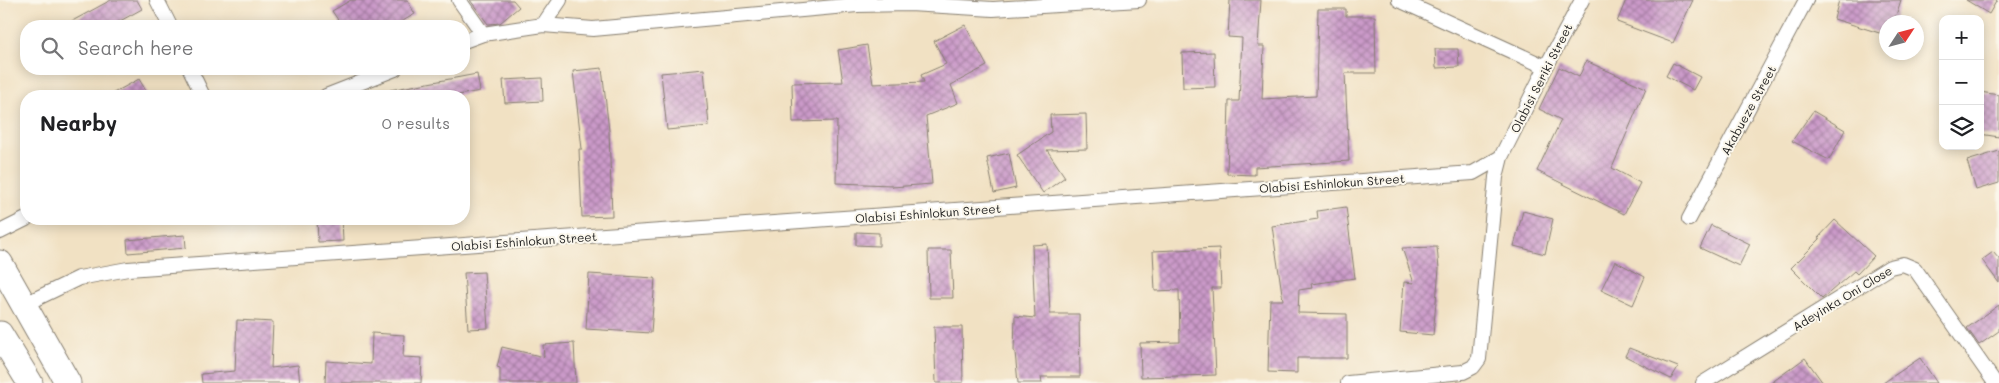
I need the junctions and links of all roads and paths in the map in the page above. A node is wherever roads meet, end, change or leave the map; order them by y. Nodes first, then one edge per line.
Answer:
1 (157, 0) edge
2 (459, 0) edge
3 (560, 0) edge
4 (1140, 0) edge
5 (1399, 0) edge
6 (1582, 0) edge
7 (1806, 0) edge
8 (167, 20) edge
9 (542, 25) junction
10 (483, 34) junction
11 (470, 39) edge
12 (1546, 67) junction
13 (193, 75) edge
14 (380, 75) edge
15 (200, 90) edge
16 (341, 90) edge
17 (1501, 157) junction
18 (1688, 219) dead end
19 (20, 222) edge
20 (0, 232) edge
21 (0, 263) edge
22 (23, 305) junction
23 (0, 334) edge
24 (30, 383) edge
25 (68, 383) edge
26 (1348, 383) edge
27 (1354, 383) edge
28 (1703, 383) edge
29 (1996, 383) edge

1 - 8 street
2 - 10 street
3 - 9 street
4 - 9 street
5 - 12 street
6 - 12 street, Olabisi Seriki Street
7 - 18 street, Akabueze Street
9 - 10 street
10 - 11 street
12 - 17 street, Olabisi Seriki Street
13 - 15 street
14 - 16 street
17 - 22 street, Olabisi Eshinlokun Street
17 - 27 street
19 - 20 street
21 - 22 highway
22 - 25 highway
23 - 24 highway
26 - 27 street
28 - 29 street, Adeyinka Oni Close

